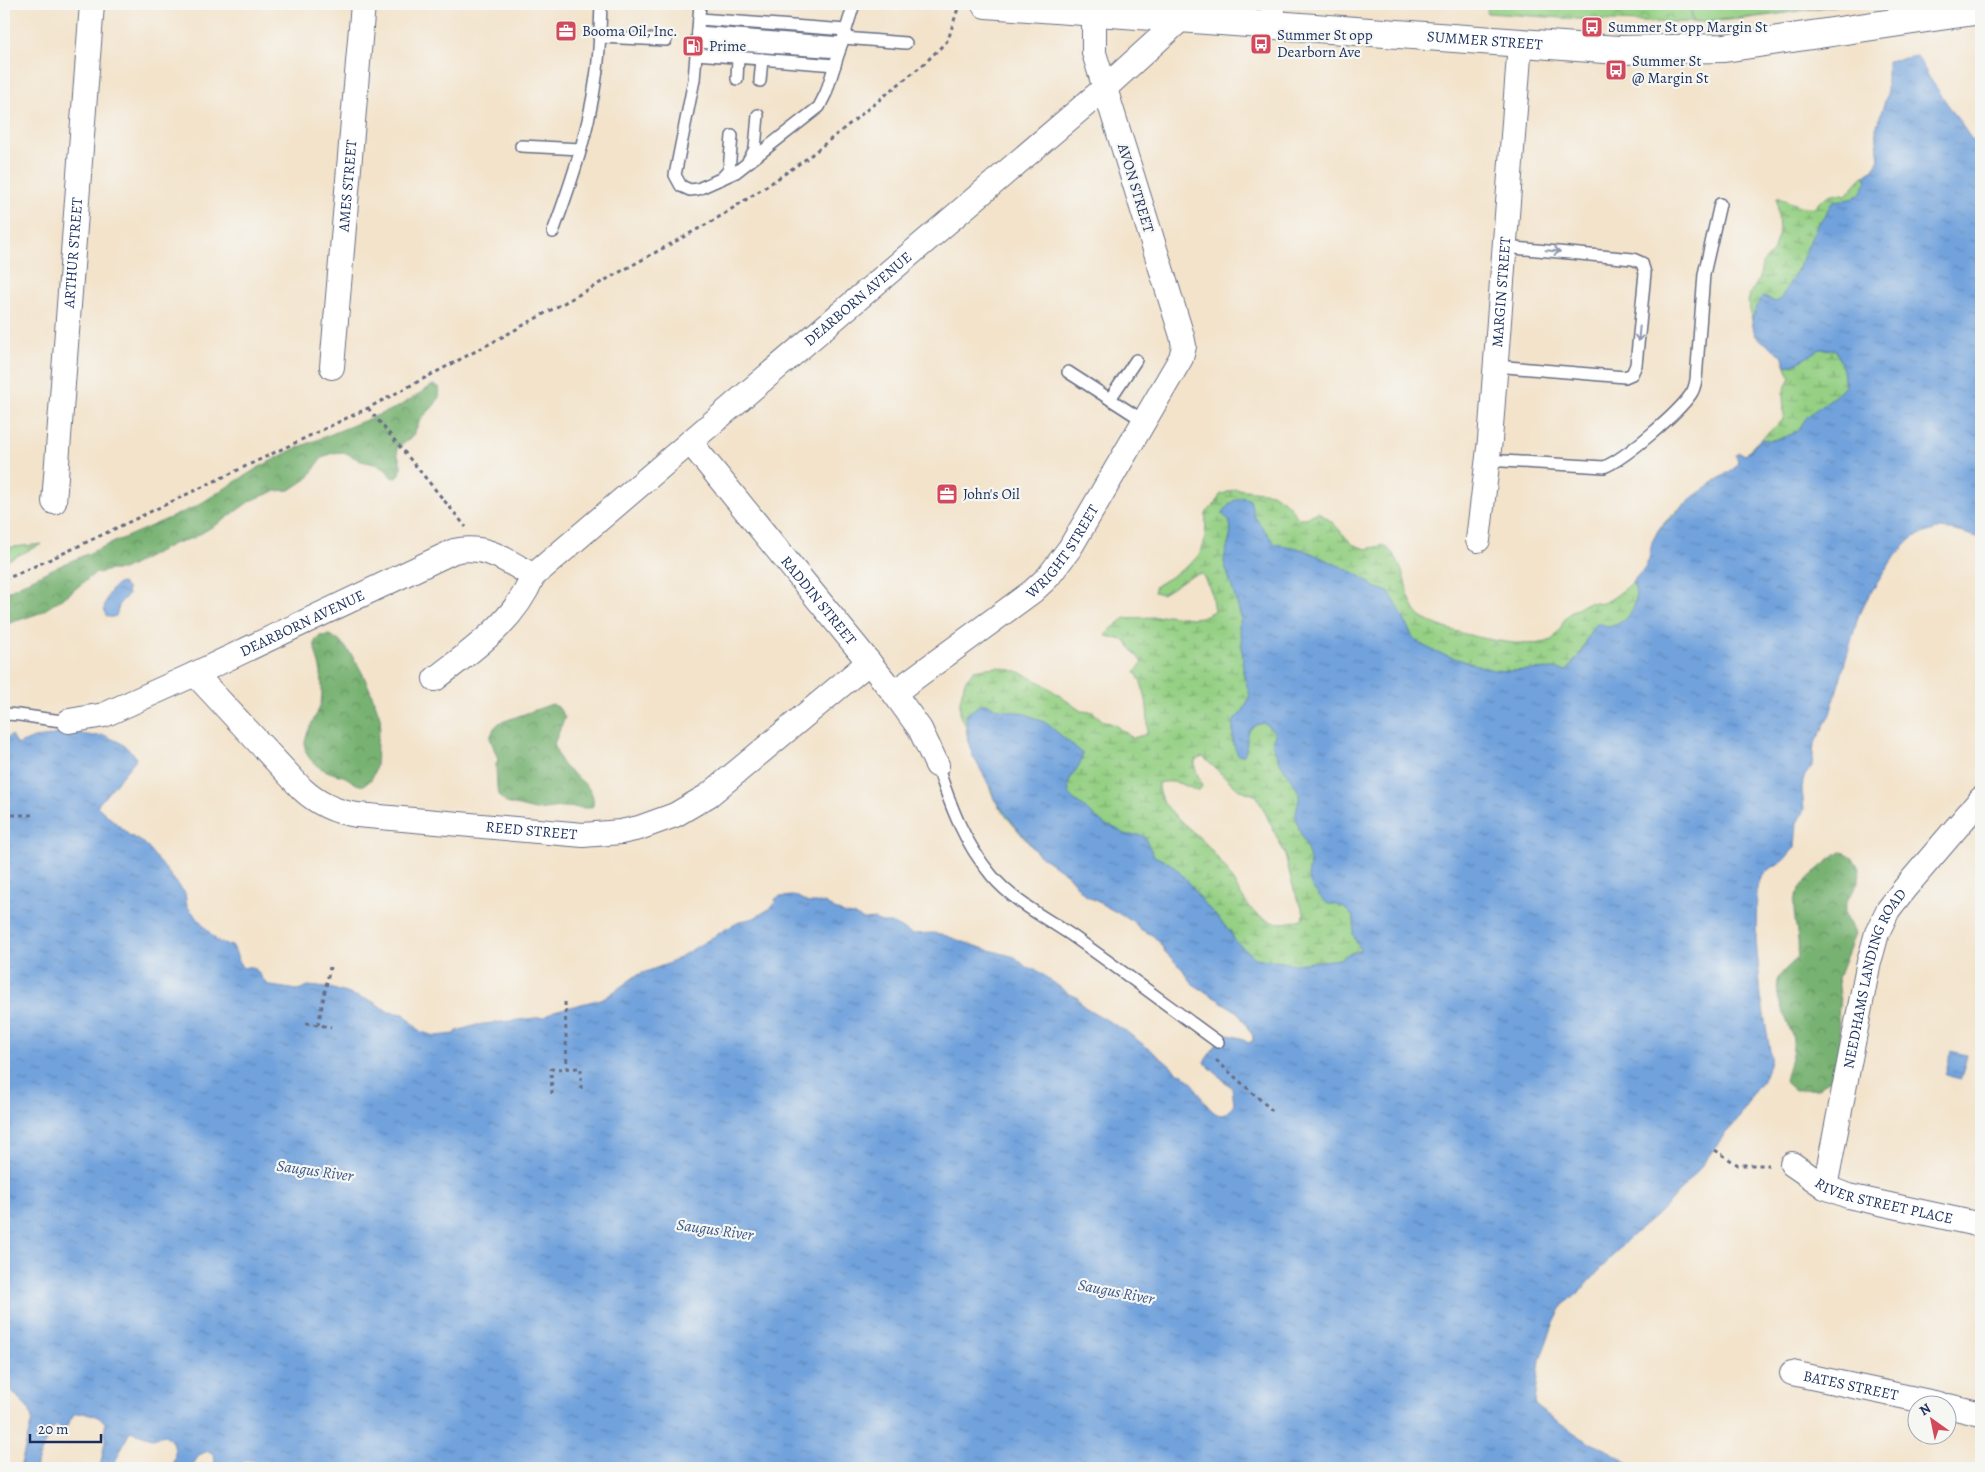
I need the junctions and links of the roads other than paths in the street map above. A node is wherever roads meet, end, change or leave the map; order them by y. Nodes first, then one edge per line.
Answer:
1 (92, 4) edge
2 (363, 4) edge
3 (601, 4) edge
4 (700, 4) edge
5 (854, 4) edge
6 (986, 4) edge
7 (1981, 10) edge
8 (1094, 12) junction
9 (1896, 13) edge
10 (1273, 14) edge
11 (699, 19) junction
12 (1181, 19) junction
13 (599, 37) junction
14 (698, 37) junction
15 (666, 40) dead end
16 (843, 41) junction
17 (906, 43) dead end
18 (1520, 43) junction
19 (696, 54) junction
20 (738, 58) junction
21 (762, 59) junction
22 (835, 65) junction
23 (737, 79) dead end
24 (760, 81) dead end
25 (1106, 87) junction
26 (758, 115) dead end
27 (732, 136) dead end
28 (521, 146) dead end
29 (581, 149) junction
30 (741, 168) junction
31 (720, 180) junction
32 (1720, 204) dead end
33 (553, 232) dead end
34 (1504, 247) junction
35 (1136, 360) dead end
36 (1180, 362) joint
37 (1495, 366) junction
38 (332, 368) dead end
39 (1068, 372) dead end
40 (1110, 399) junction
41 (1144, 421) junction
42 (690, 442) junction
43 (1487, 460) junction
44 (54, 502) dead end
45 (1478, 540) dead end
46 (533, 576) junction
47 (869, 662) junction
48 (195, 674) junction
49 (435, 678) dead end
50 (894, 693) junction
51 (4, 714) edge
52 (69, 721) joint
53 (937, 765) joint
54 (1981, 799) edge
55 (1218, 1042) dead end
56 (1792, 1164) road end
57 (1825, 1187) junction
58 (1981, 1225) edge
59 (1792, 1373) dead end
60 (1908, 1397) edge
61 (1958, 1408) edge
62 (1981, 1414) edge

1 - 44 street, ARTHUR STREET
2 - 38 street, AMES STREET
3 - 13 lane
4 - 11 lane
5 - 16 lane
6 - 8 main road, SUMMER STREET
7 - 9 main road, SUMMER STREET
8 - 12 main road, SUMMER STREET
8 - 25 street, AVON STREET
9 - 18 main road, SUMMER STREET
10 - 12 main road, SUMMER STREET
10 - 18 main road, SUMMER STREET
11 - 14 lane
11 - 16 lane
12 - 25 street, DEARBORN AVENUE
13 - 15 lane
13 - 29 lane
14 - 16 lane
14 - 19 lane
16 - 17 lane
16 - 22 lane
18 - 34 street, MARGIN STREET
19 - 20 lane
19 - 31 lane
20 - 21 lane
20 - 23 lane
21 - 22 lane
21 - 24 lane
22 - 30 lane
25 - 36 street, AVON STREET
25 - 42 street, DEARBORN AVENUE
26 - 30 lane
27 - 31 lane
28 - 29 lane
29 - 33 lane
30 - 31 lane
32 - 43 lane
34 - 37 street, MARGIN STREET
34 -> 37 lane
35 - 40 lane
36 - 41 street, WRIGHT STREET
37 - 43 street, MARGIN STREET
39 - 40 lane
40 - 41 lane
41 - 50 street, WRIGHT STREET
42 - 46 street, DEARBORN AVENUE
42 - 47 street, RADDIN STREET
43 - 45 street, MARGIN STREET
46 - 48 street, DEARBORN AVENUE
46 - 49 street, DEARBORN AVENUE
47 - 48 street, REED STREET
47 - 50 street, RADDIN STREET
48 - 52 street, DEARBORN AVENUE
50 - 53 street, RADDIN STREET
51 - 52 lane
53 - 55 lane
54 - 57 street, NEEDHAMS LANDING ROAD
56 - 57 street, RIVER STREET PLACE
57 - 58 street, RIVER STREET PLACE
59 - 60 street, BATES STREET
61 - 62 street

